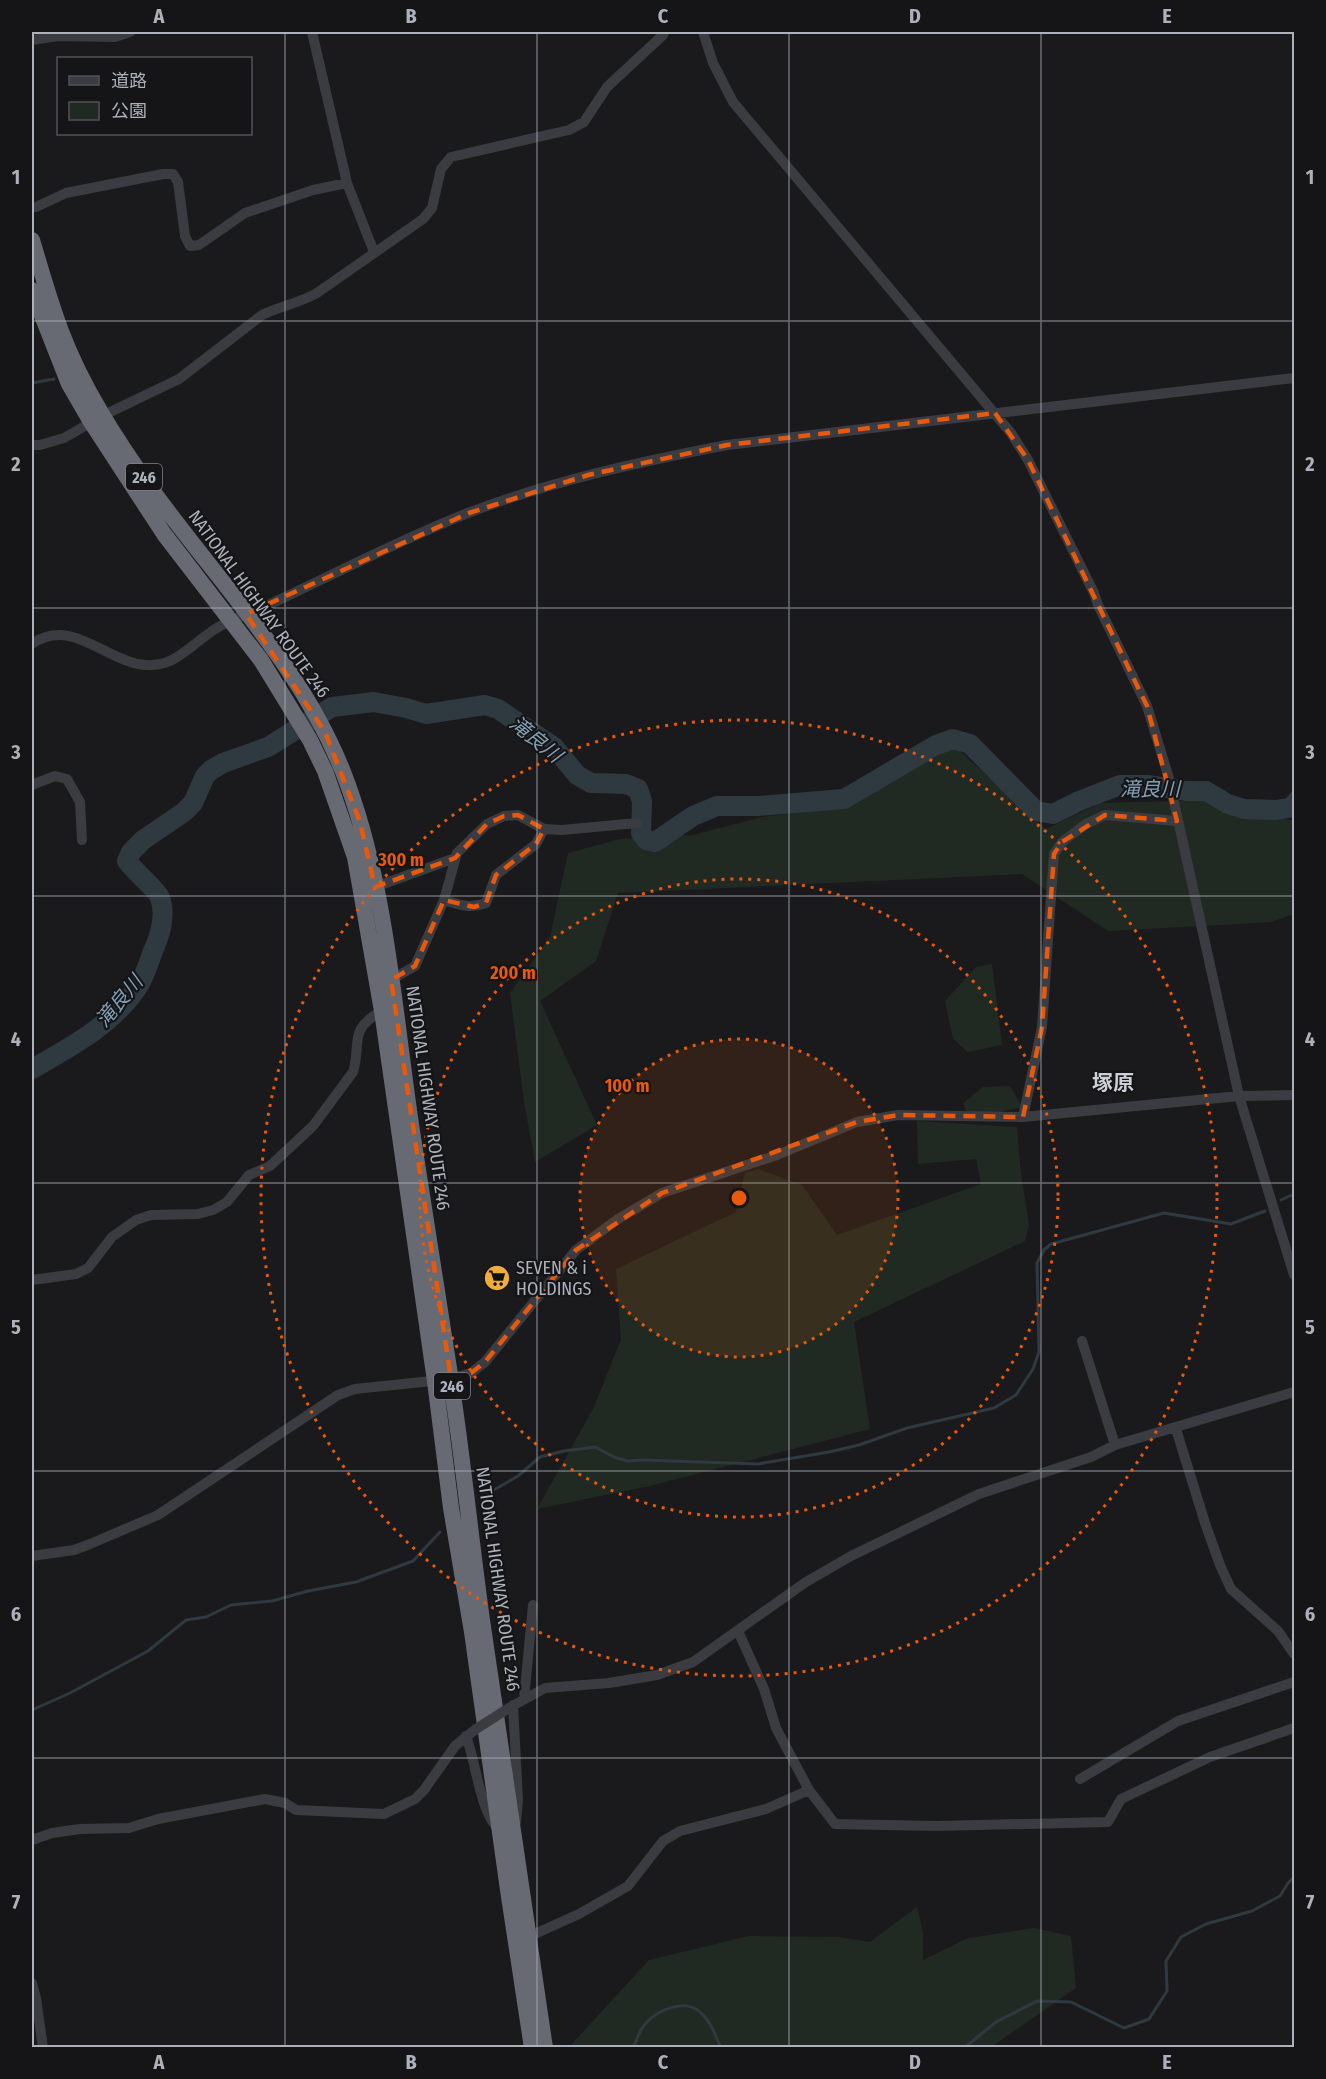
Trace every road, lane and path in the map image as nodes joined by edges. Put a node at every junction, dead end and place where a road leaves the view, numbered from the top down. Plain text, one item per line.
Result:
1 (130, 32) edge
2 (312, 32) edge
3 (664, 32) edge
4 (703, 32) edge
5 (84, 34) edge
6 (32, 40) edge
7 (347, 183) junction
8 (36, 207) dead end
9 (32, 240) edge
10 (374, 252) junction
11 (32, 290) edge
12 (1294, 378) edge
13 (995, 413) junction
14 (98, 419) junction
15 (32, 445) edge
16 (246, 614) junction
17 (230, 621) junction
18 (32, 644) edge
19 (293, 695) junction
20 (32, 786) edge
21 (1177, 821) junction
22 (637, 823) dead end
23 (544, 829) junction
24 (82, 840) dead end
25 (455, 858) junction
26 (375, 887) junction
27 (444, 900) junction
28 (391, 980) junction
29 (382, 1011) junction
30 (1294, 1095) edge
31 (1239, 1096) junction
32 (1023, 1117) junction
33 (1294, 1275) edge
34 (32, 1280) edge
35 (1082, 1341) dead end
36 (443, 1380) junction
37 (1294, 1392) edge
38 (1176, 1429) junction
39 (1114, 1445) junction
40 (32, 1556) edge
41 (532, 1605) dead end
42 (738, 1631) junction
43 (1294, 1654) edge
44 (1294, 1682) edge
45 (524, 1699) junction
46 (511, 1706) junction
47 (1294, 1728) edge
48 (466, 1736) junction
49 (1080, 1779) dead end
50 (809, 1790) junction
51 (508, 1837) junction
52 (32, 1840) edge
53 (528, 1936) junction
54 (32, 1983) edge
55 (43, 2048) edge
56 (532, 2048) edge
57 (545, 2048) edge

1 - 5 street
2 - 7 street
3 - 10 street
4 - 13 street
5 - 6 street
7 - 8 street
7 - 10 street
9 - 14 highway, NATIONAL HIGHWAY ROUTE 246 / 246
10 - 14 street
11 - 14 highway, NATIONAL HIGHWAY ROUTE 246 / 246
12 - 13 street
13 - 16 street
13 - 21 street
14 - 15 street
14 - 16 highway, NATIONAL HIGHWAY ROUTE 246 / 246
14 - 17 highway, NATIONAL HIGHWAY ROUTE 246 / 246
16 - 17 street
16 - 19 highway, NATIONAL HIGHWAY ROUTE 246 / 246
17 - 18 street
17 - 19 highway, NATIONAL HIGHWAY ROUTE 246 / 246
19 - 26 highway, NATIONAL HIGHWAY ROUTE 246 / 246
19 - 29 highway, NATIONAL HIGHWAY ROUTE 246 / 246
20 - 24 street
21 - 31 street
21 - 32 street
22 - 23 street
23 - 25 street
23 - 27 street
25 - 26 street
25 - 27 street
26 - 28 highway, NATIONAL HIGHWAY ROUTE 246 / 246
27 - 28 street
28 - 36 highway, NATIONAL HIGHWAY ROUTE 246 / 246
29 - 34 street
29 - 36 highway, NATIONAL HIGHWAY ROUTE 246 / 246
30 - 31 street
31 - 32 street
31 - 33 street
32 - 36 street
35 - 39 street
36 - 40 street
36 - 51 highway, NATIONAL HIGHWAY ROUTE 246 / 246
37 - 38 street
38 - 39 street
38 - 43 street
39 - 42 street
41 - 45 street
42 - 45 street
42 - 50 street
44 - 49 street
45 - 46 street
46 - 48 street, bridge
46 - 51 street
47 - 50 street
48 - 51 street
48 - 52 street
50 - 53 street
51 - 53 highway, NATIONAL HIGHWAY ROUTE 246 / 246
51 - 56 highway, NATIONAL HIGHWAY ROUTE 246 / 246
53 - 57 highway, NATIONAL HIGHWAY ROUTE 246 / 246
54 - 55 street

